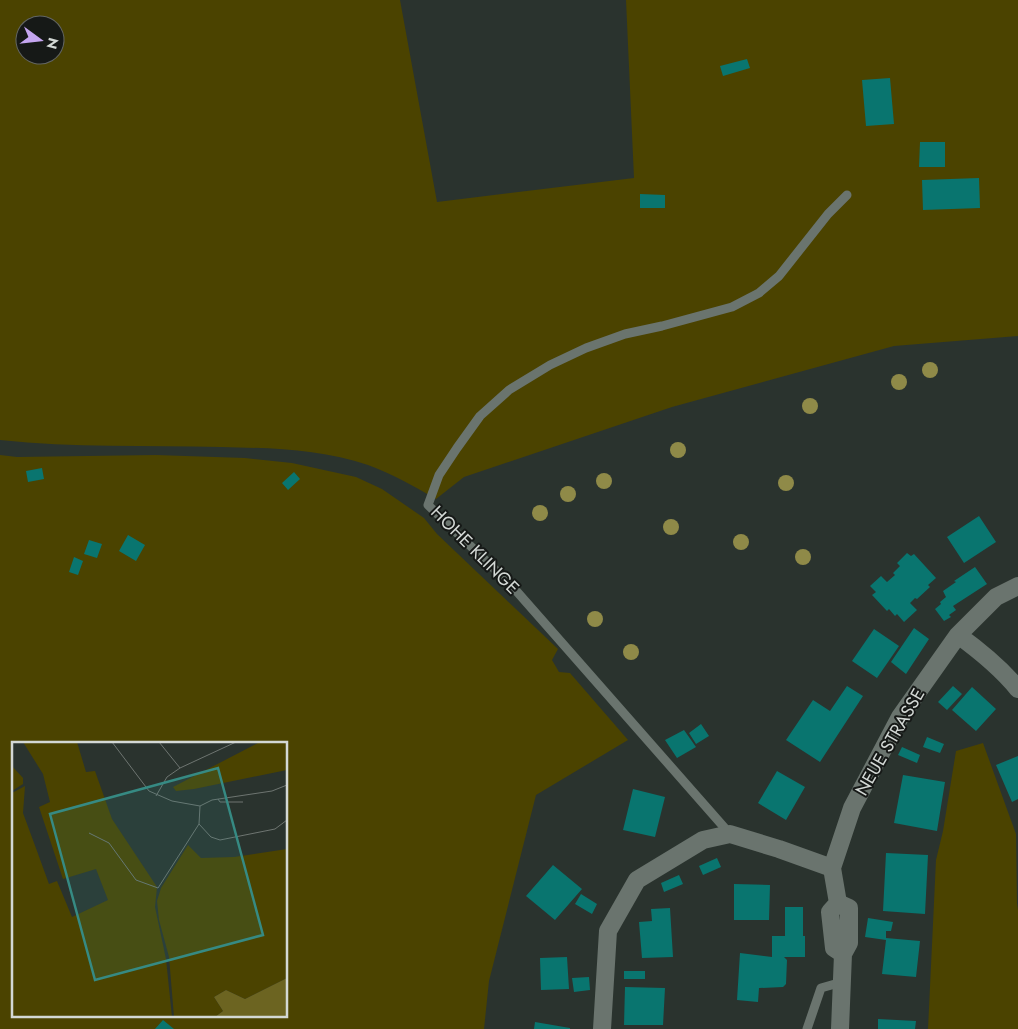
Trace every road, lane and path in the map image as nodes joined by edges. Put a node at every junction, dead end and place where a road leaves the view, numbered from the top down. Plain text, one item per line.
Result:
1 (847, 195) dead end
2 (1018, 586) edge
3 (958, 635) junction
4 (1018, 689) edge
5 (730, 834) junction
6 (832, 868) junction
7 (842, 982) junction
8 (602, 1029) edge
9 (807, 1029) edge
10 (840, 1029) edge

1 - 5 lane, HOHE KLINGE
2 - 3 street, NEUE STRASSE
3 - 4 street
3 - 6 street, NEUE STRASSE
5 - 6 street
5 - 8 street
6 - 7 street, NEUE STRASSE
7 - 9 lane
7 - 10 street, NEUE STRASSE

